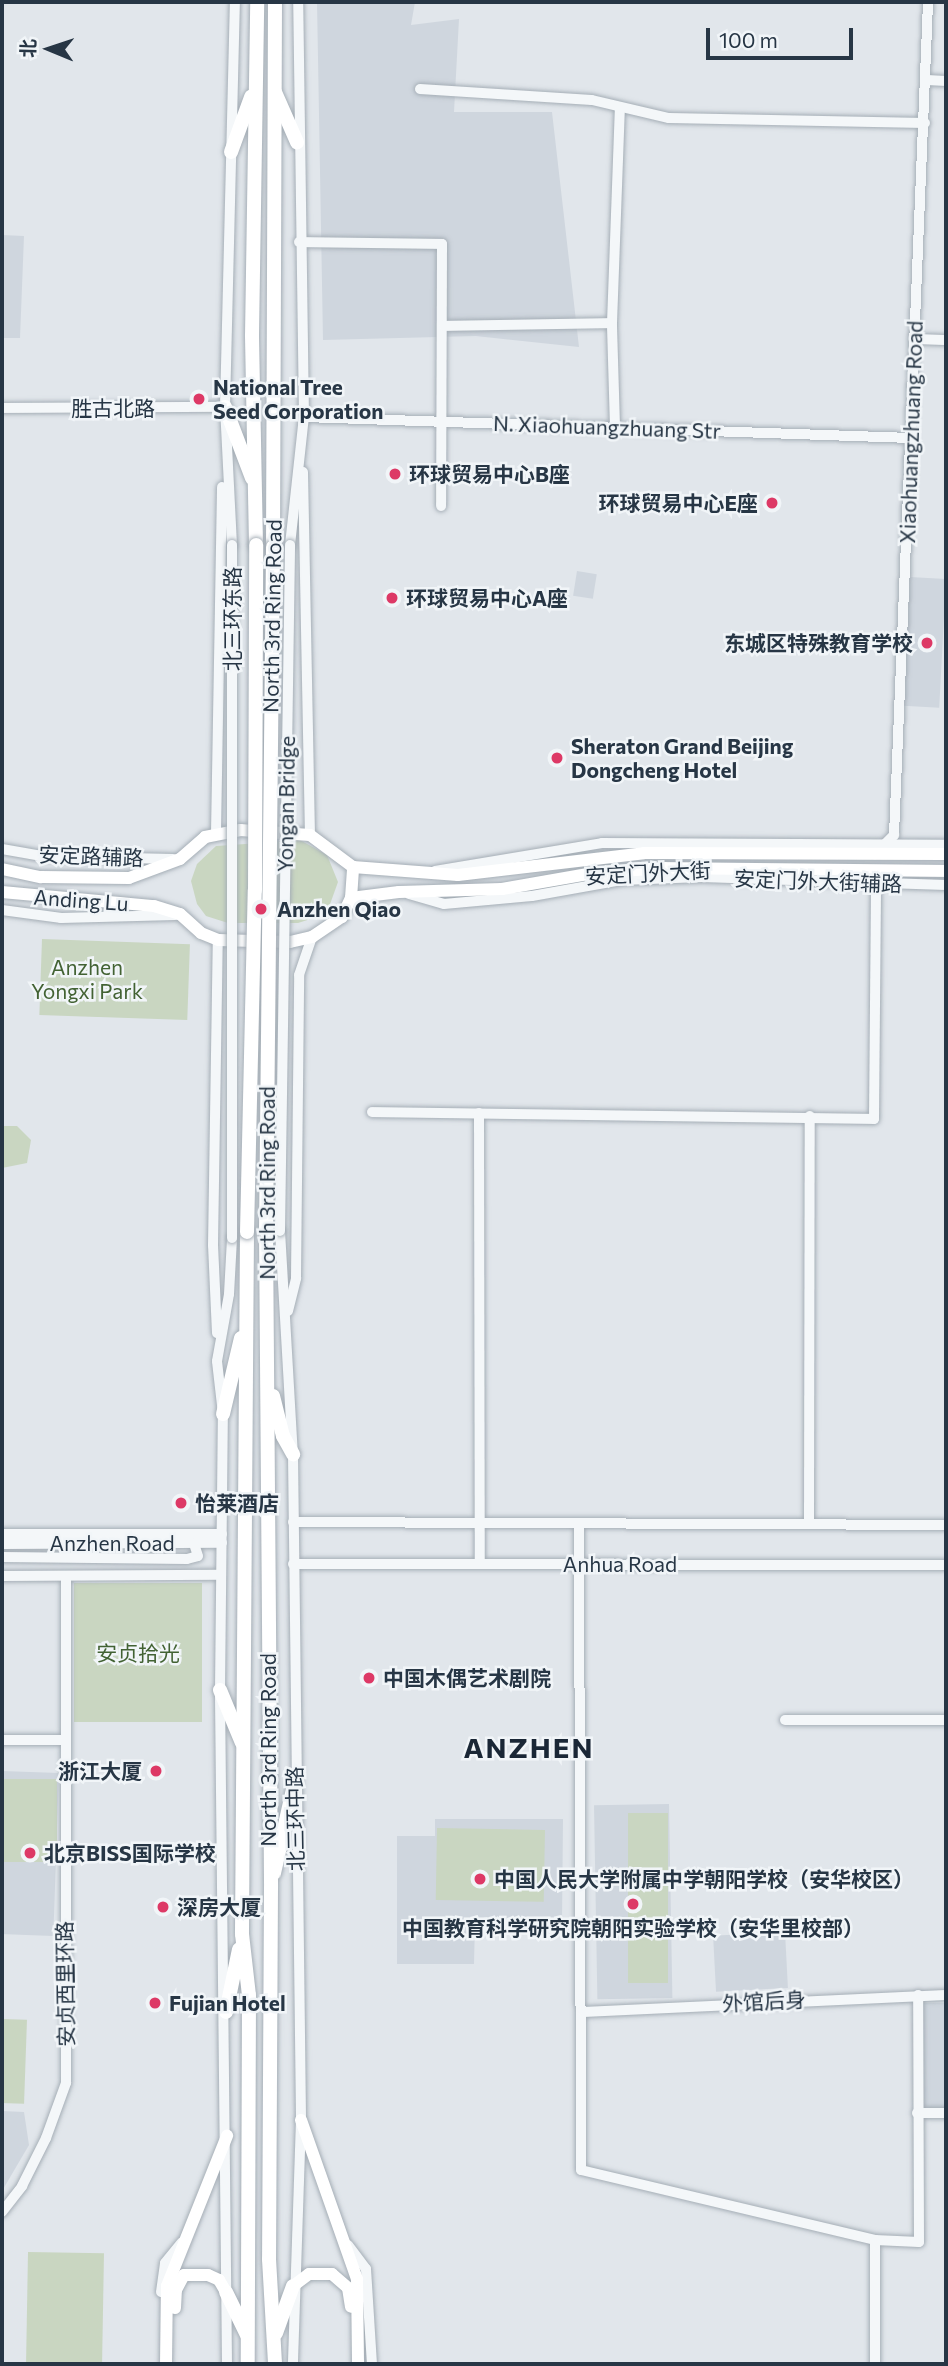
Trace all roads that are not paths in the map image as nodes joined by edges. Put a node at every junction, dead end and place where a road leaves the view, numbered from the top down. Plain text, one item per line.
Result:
1 (235, 2) edge
2 (278, 2) edge
3 (298, 2) edge
4 (928, 2) edge
5 (255, 5) edge
6 (927, 80) junction
7 (946, 81) edge
8 (255, 86) junction
9 (273, 87) junction
10 (420, 89) dead end
11 (620, 109) junction
12 (925, 122) junction
13 (297, 142) junction
14 (231, 152) junction
15 (299, 242) junction
16 (612, 323) junction
17 (444, 326) junction
18 (914, 339) junction
19 (946, 340) edge
20 (225, 407) junction
21 (2, 408) edge
22 (304, 417) junction
23 (442, 421) junction
24 (615, 427) junction
25 (303, 436) junction
26 (911, 438) junction
27 (225, 456) junction
28 (256, 488) junction
29 (441, 506) dead end
30 (216, 832) junction
31 (310, 835) junction
32 (885, 845) junction
33 (946, 845) edge
34 (2, 849) edge
35 (875, 854) junction
36 (946, 854) edge
37 (180, 859) junction
38 (353, 867) junction
39 (2, 869) edge
40 (876, 870) junction
41 (946, 871) edge
42 (423, 873) junction
43 (876, 884) junction
44 (946, 885) edge
45 (2, 892) edge
46 (399, 892) junction
47 (351, 898) junction
48 (2, 910) edge
49 (180, 914) junction
50 (312, 937) junction
51 (218, 940) junction
52 (372, 1112) dead end
53 (479, 1113) junction
54 (810, 1116) junction
55 (273, 1231) junction
56 (239, 1235) junction
57 (285, 1322) junction
58 (245, 1331) junction
59 (217, 1361) junction
60 (267, 1373) junction
61 (223, 1414) junction
62 (293, 1454) junction
63 (293, 1522) junction
64 (480, 1523) junction
65 (579, 1523) junction
66 (809, 1524) junction
67 (946, 1525) edge
68 (2, 1534) edge
69 (222, 1539) junction
70 (2, 1544) edge
71 (194, 1544) junction
72 (2, 1557) edge
73 (175, 1559) junction
74 (293, 1564) junction
75 (480, 1564) junction
76 (579, 1564) junction
77 (946, 1565) edge
78 (222, 1575) junction
79 (2, 1576) edge
80 (65, 1576) junction
81 (143, 1576) junction
82 (220, 1690) junction
83 (785, 1720) dead end
84 (946, 1720) edge
85 (2, 1740) edge
86 (65, 1740) junction
87 (245, 1749) junction
88 (294, 1785) junction
89 (271, 1888) junction
90 (242, 1934) junction
91 (918, 1995) junction
92 (946, 1995) edge
93 (583, 2011) junction
94 (226, 2012) junction
95 (917, 2113) junction
96 (946, 2113) edge
97 (301, 2120) junction
98 (227, 2136) junction
99 (2, 2212) edge
100 (341, 2236) junction
101 (875, 2240) junction
102 (293, 2286) junction
103 (226, 2292) junction
104 (248, 2337) junction
105 (274, 2337) junction
106 (164, 2364) edge
107 (173, 2364) edge
108 (227, 2364) edge
109 (248, 2364) edge
110 (275, 2364) edge
111 (293, 2364) edge
112 (352, 2364) edge
113 (358, 2364) edge
114 (372, 2364) edge
115 (875, 2364) edge

1 - 14 street, 北三环东路
2 - 9 highway, North 3rd Ring Road
3 - 13 street
4 - 6 street, Xiaohuangzhuang Road
5 - 8 highway, North 3rd Ring Road
6 - 7 street
6 - 12 street, Xiaohuangzhuang Road
8 - 14 highway
8 - 28 highway, North 3rd Ring Road
9 - 13 highway
9 - 55 highway, North 3rd Ring Road, bridge
10 - 11 street
11 - 12 street
11 - 16 street
12 - 18 street, Xiaohuangzhuang Road
13 - 15 street
14 - 20 street, 北三环东路
15 - 17 street
15 - 22 street
16 - 17 street
16 - 24 street
17 - 23 street
18 - 19 street
18 - 26 street, Xiaohuangzhuang Road
20 - 21 street, 胜古北路
20 - 27 street, 北三环东路
20 - 28 highway
22 - 23 street, N. Xiaohuangzhuang Str
22 - 25 street
23 - 24 street, N. Xiaohuangzhuang Str
23 - 29 street
24 - 26 street, N. Xiaohuangzhuang Str
25 - 31 street
25 - 55 street, Yongan Bridge, bridge
26 - 32 street, Xiaohuangzhuang Road
27 - 30 street
27 - 56 street, 北三环东路, bridge
28 - 56 highway, North 3rd Ring Road, bridge
30 - 31 main road
30 - 37 main road
31 - 38 main road
32 - 33 street, 安定门外大街辅路
32 - 35 street
32 - 42 street, 安定门外大街辅路
34 - 37 street, 安定路辅路
35 - 36 main road
35 - 42 main road
37 - 39 main road
38 - 42 main road
38 - 47 main road
40 - 41 main road, 安定门外大街
40 - 43 street
40 - 46 main road, 安定门外大街
43 - 44 street, 安定门外大街辅路
43 - 46 street, 安定门外大街辅路
43 - 54 street
45 - 49 main road, Anding Lu
46 - 47 main road, 安定门外大街
47 - 50 main road
48 - 49 street
49 - 51 main road
50 - 51 main road
50 - 57 street
51 - 59 street
52 - 53 street
53 - 54 street
53 - 64 street
54 - 66 street
55 - 57 street, 北三环中路
55 - 60 highway, North 3rd Ring Road
56 - 58 highway, North 3rd Ring Road
56 - 59 street
57 - 62 street, 北三环中路
58 - 61 highway
58 - 87 highway, North 3rd Ring Road
59 - 61 street
60 - 62 highway
60 - 89 highway, North 3rd Ring Road
61 - 69 street
62 - 63 street, 北三环中路
63 - 64 street, Anhua Road
63 - 74 street, 北三环中路
64 - 65 street, Anhua Road
64 - 75 street
65 - 66 street, Anhua Road
65 - 76 street
66 - 67 street, Anhua Road
68 - 69 street, Anzhen Road
69 - 71 street, Anzhen Road
69 - 78 street
70 - 71 street, Anzhen Road
71 - 73 street, Anzhen Road
72 - 73 street, Anzhen Road
73 - 81 street
74 - 75 street, Anhua Road
74 - 88 street, 北三环中路
75 - 76 street, Anhua Road
76 - 77 street, Anhua Road
76 - 93 street
78 - 81 street, Anzhen Road
78 - 82 street
79 - 80 street, Anzhen Road
80 - 81 street, Anzhen Road
80 - 86 street, 安贞西里环路
82 - 87 highway
82 - 94 street
83 - 84 street
85 - 86 street
86 - 99 street, 安贞西里环路
87 - 90 highway, North 3rd Ring Road
88 - 89 highway
88 - 97 street, 北三环中路
89 - 105 highway, North 3rd Ring Road
90 - 94 highway
90 - 104 highway, North 3rd Ring Road
91 - 92 street, 外馆后身
91 - 93 street, 外馆后身
91 - 95 street
93 - 101 street
94 - 98 street
95 - 96 street
95 - 101 street
97 - 100 main road
97 - 102 street, 北三环中路
98 - 103 street
98 - 106 main road
100 - 113 main road
100 - 114 street
101 - 115 street
102 - 105 highway
102 - 111 street, 北三环中路
102 - 112 main road
103 - 104 highway
103 - 107 main road
103 - 108 street
104 - 109 highway, North 3rd Ring Road
105 - 110 highway, North 3rd Ring Road

